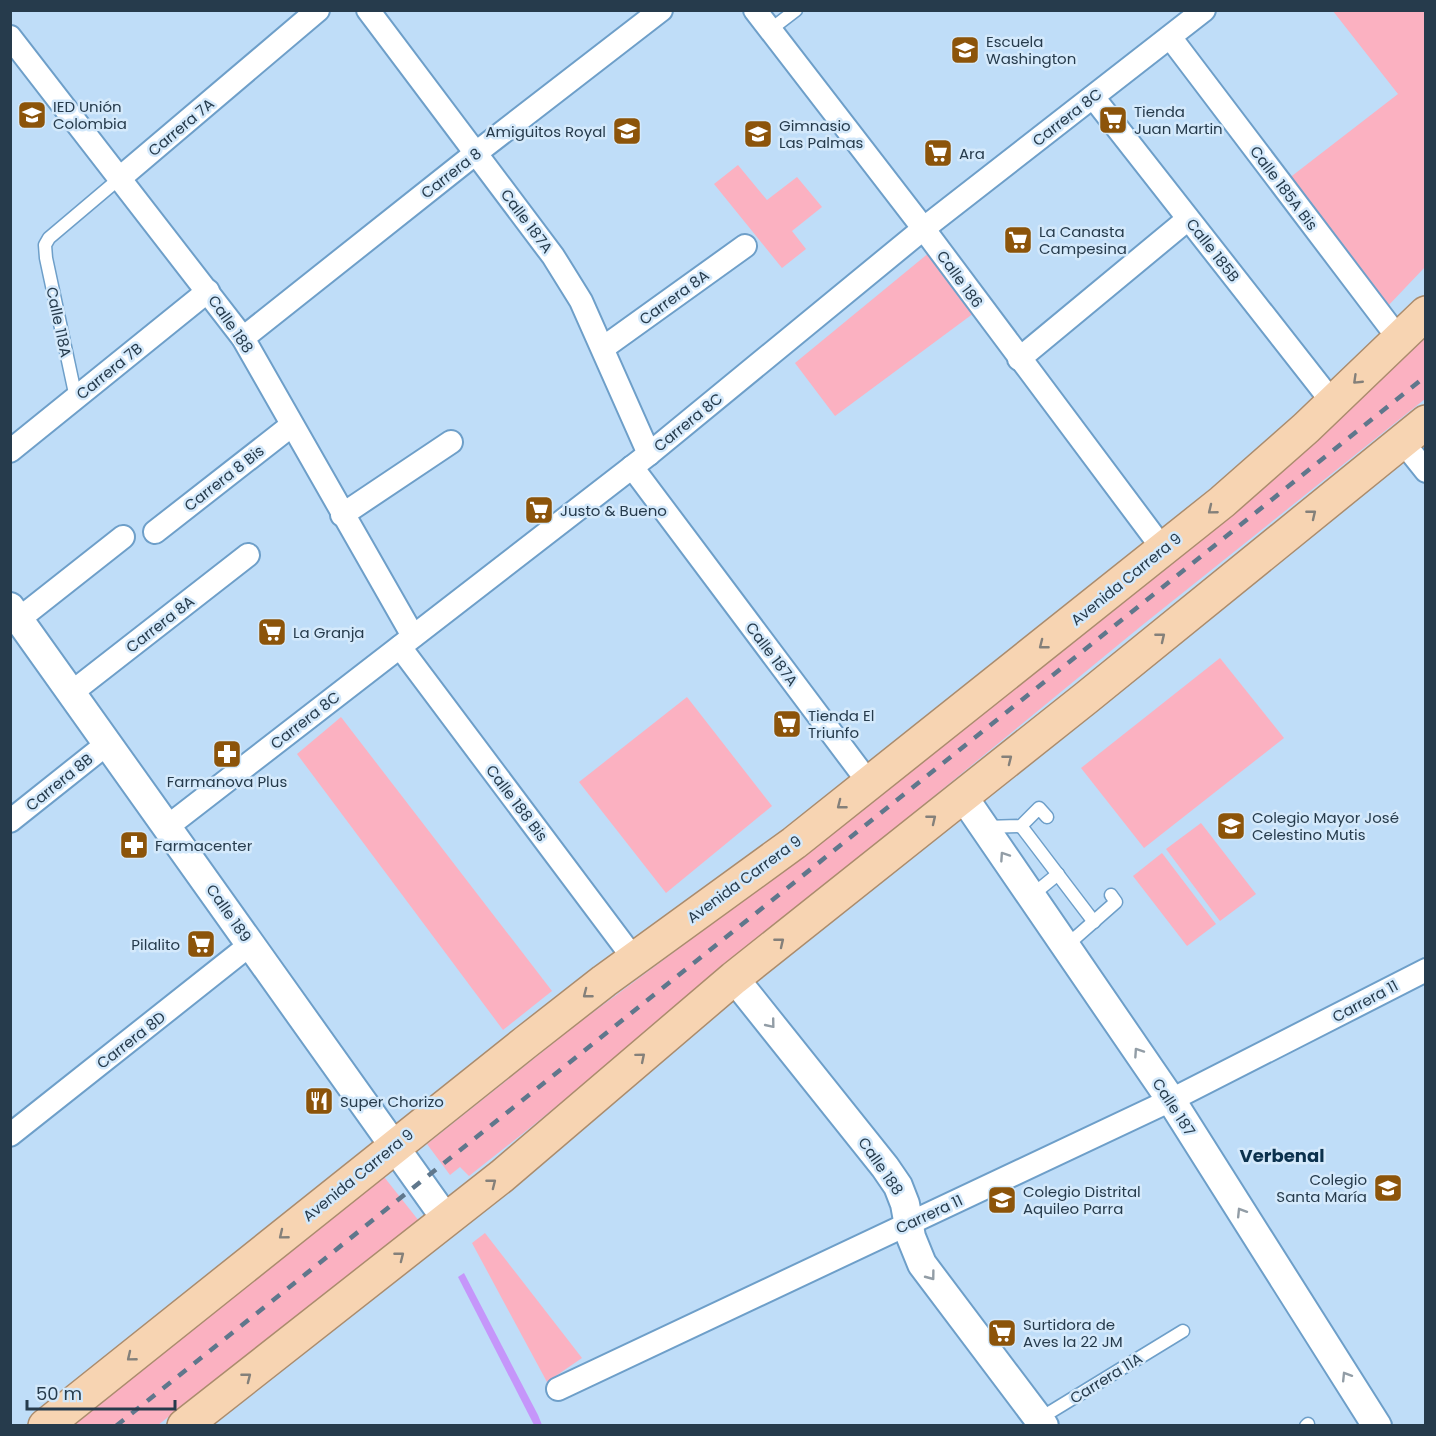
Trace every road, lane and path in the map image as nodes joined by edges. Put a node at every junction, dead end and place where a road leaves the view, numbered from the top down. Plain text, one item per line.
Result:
1 (318, 10) edge
2 (368, 10) edge
3 (661, 10) edge
4 (755, 10) edge
5 (796, 10) edge
6 (1204, 10) edge
7 (770, 30) junction
8 (10, 37) edge
9 (1170, 37) junction
10 (1093, 97) junction
11 (476, 153) junction
12 (120, 178) junction
13 (1188, 219) junction
14 (923, 229) junction
15 (45, 245) joint
16 (745, 246) dead end
17 (208, 291) junction
18 (1425, 312) edge
19 (243, 338) junction
20 (1399, 339) junction
21 (603, 348) junction
22 (1019, 359) junction
23 (76, 398) junction
24 (1333, 403) junction
25 (292, 425) junction
26 (1413, 431) edge
27 (451, 442) dead end
28 (10, 451) edge
29 (640, 461) junction
30 (1425, 471) edge
31 (342, 515) junction
32 (155, 532) dead end
33 (123, 537) dead end
34 (1163, 549) junction
35 (248, 555) dead end
36 (15, 613) edge
37 (407, 642) junction
38 (71, 693) junction
39 (108, 743) junction
40 (869, 783) junction
41 (962, 795) junction
42 (1047, 817) dead end
43 (10, 821) edge
44 (1021, 826) junction
45 (167, 827) junction
46 (984, 827) junction
47 (1058, 874) junction
48 (1111, 895) dead end
49 (1031, 896) junction
50 (1094, 921) junction
51 (251, 944) junction
52 (1066, 946) junction
53 (634, 959) junction
54 (1425, 970) edge
55 (734, 978) junction
56 (1171, 1100) junction
57 (10, 1135) edge
58 (394, 1146) junction
59 (446, 1219) junction
60 (909, 1224) junction
61 (1183, 1331) dead end
62 (558, 1389) dead end
63 (1038, 1423) edge
64 (45, 1425) edge
65 (184, 1425) edge
66 (1377, 1425) edge

1 - 12 street, Carrera 7A
2 - 11 street, Calle 187A
3 - 11 street, Carrera 8
4 - 7 street, Calle 186
5 - 7 lane
6 - 9 street, Carrera 8C
7 - 14 street, Calle 186
8 - 12 street, Calle 188
9 - 10 street, Carrera 8C
9 - 20 street, Calle 185A Bis
10 - 13 street, Calle 185B
10 - 14 street, Carrera 8C
11 - 19 street, Carrera 8
11 - 21 street, Calle 187A
12 - 15 lane, Carrera 7A
12 - 17 street, Calle 188
13 - 22 street
13 - 24 street, Calle 185B
14 - 22 street, Calle 186
14 - 29 street, Carrera 8C
15 - 23 lane, Calle 118A
16 - 21 street, Carrera 8A
17 - 19 street, Calle 188
17 - 23 street, Carrera 7B
18 - 20 main road, Avenida Carrera 9
19 - 25 street, Calle 188
20 -> 24 main road, Avenida Carrera 9
21 - 29 street, Calle 187A
22 - 34 street, Calle 186
23 - 28 street, Carrera 7B
24 -> 34 main road, Avenida Carrera 9
25 - 31 street, Calle 188
25 - 32 street, Carrera 8 Bis
26 - 30 street
41 -> 26 main road
27 - 31 street
29 - 37 street, Carrera 8C
29 - 40 street, Calle 187A
31 - 37 street, Calle 188
33 - 36 street
34 -> 40 main road, Avenida Carrera 9
35 - 38 street, Carrera 8A
36 - 38 street, Calle 189
37 - 45 street, Carrera 8C
37 - 53 street, Calle 188 Bis
38 - 39 street, Calle 189
39 - 43 street, Carrera 8B
39 - 45 street, Calle 189
40 -> 53 main road, Avenida Carrera 9
41 - 46 street, Calle 187
55 -> 41 main road
42 - 44 lane
44 - 46 lane
44 - 47 lane
45 - 51 street, Calle 189
49 -> 46 street, Calle 187
47 - 49 lane
47 - 50 lane
48 - 50 lane
49 - 52 street, Calle 187
50 - 52 lane
51 - 57 street, Carrera 8D
51 - 58 street, Calle 189
56 -> 52 street, Calle 187
53 -> 58 main road, Avenida Carrera 9
54 - 56 street, Carrera 11
59 -> 55 main road
55 -> 60 street, Calle 188
56 - 60 street, Carrera 11
66 -> 56 street, Calle 187
58 - 59 street, Calle 189
58 -> 64 main road, Avenida Carrera 9
65 -> 59 main road
60 - 62 street, Carrera 11
60 -> 63 street, Calle 188
61 - 63 lane, Carrera 11A

